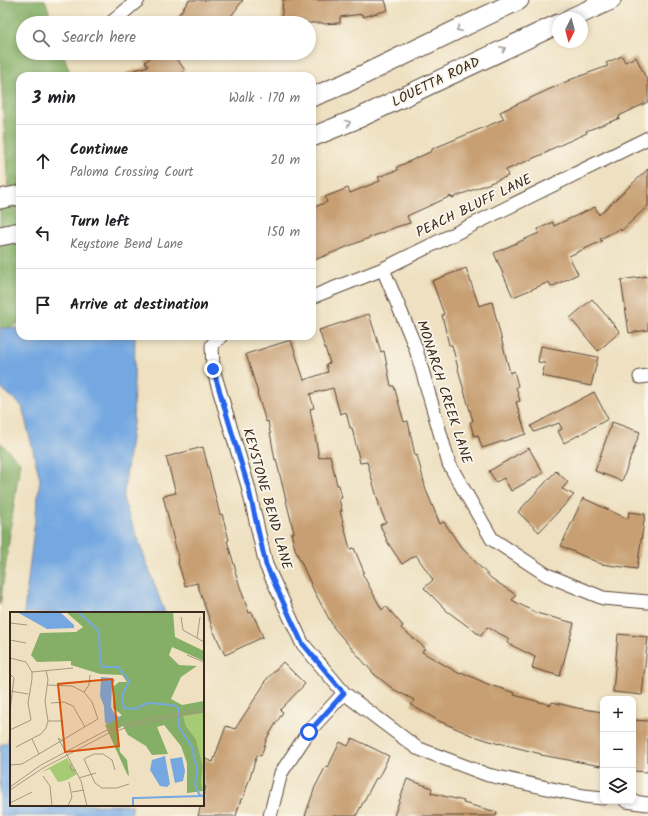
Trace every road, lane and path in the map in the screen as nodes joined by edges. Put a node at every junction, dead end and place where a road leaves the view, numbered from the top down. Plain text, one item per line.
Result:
1 (138, 0) edge
2 (519, 0) edge
3 (611, 0) edge
4 (584, 12) edge
5 (120, 16) edge
6 (552, 27) edge
7 (316, 95) edge
8 (316, 136) edge
9 (648, 138) edge
10 (16, 196) edge
11 (0, 199) edge
12 (16, 233) edge
13 (0, 236) edge
14 (383, 269) junction
15 (316, 294) edge
16 (217, 341) edge
17 (648, 602) edge
18 (344, 693) junction
19 (600, 798) edge
20 (636, 802) edge
21 (648, 804) edge
22 (270, 816) edge

1 - 5 street
2 -> 7 main road
3 - 4 main road
8 -> 6 main road, LOUETTA ROAD
9 - 14 street, PEACH BLUFF LANE
10 - 11 main road
12 - 13 main road
14 - 15 street, PEACH BLUFF LANE
14 - 17 street, MONARCH CREEK LANE
16 - 18 street, KEYSTONE BEND LANE
18 - 19 street, KEYSTONE BEND LANE
18 - 22 street
20 - 21 street

